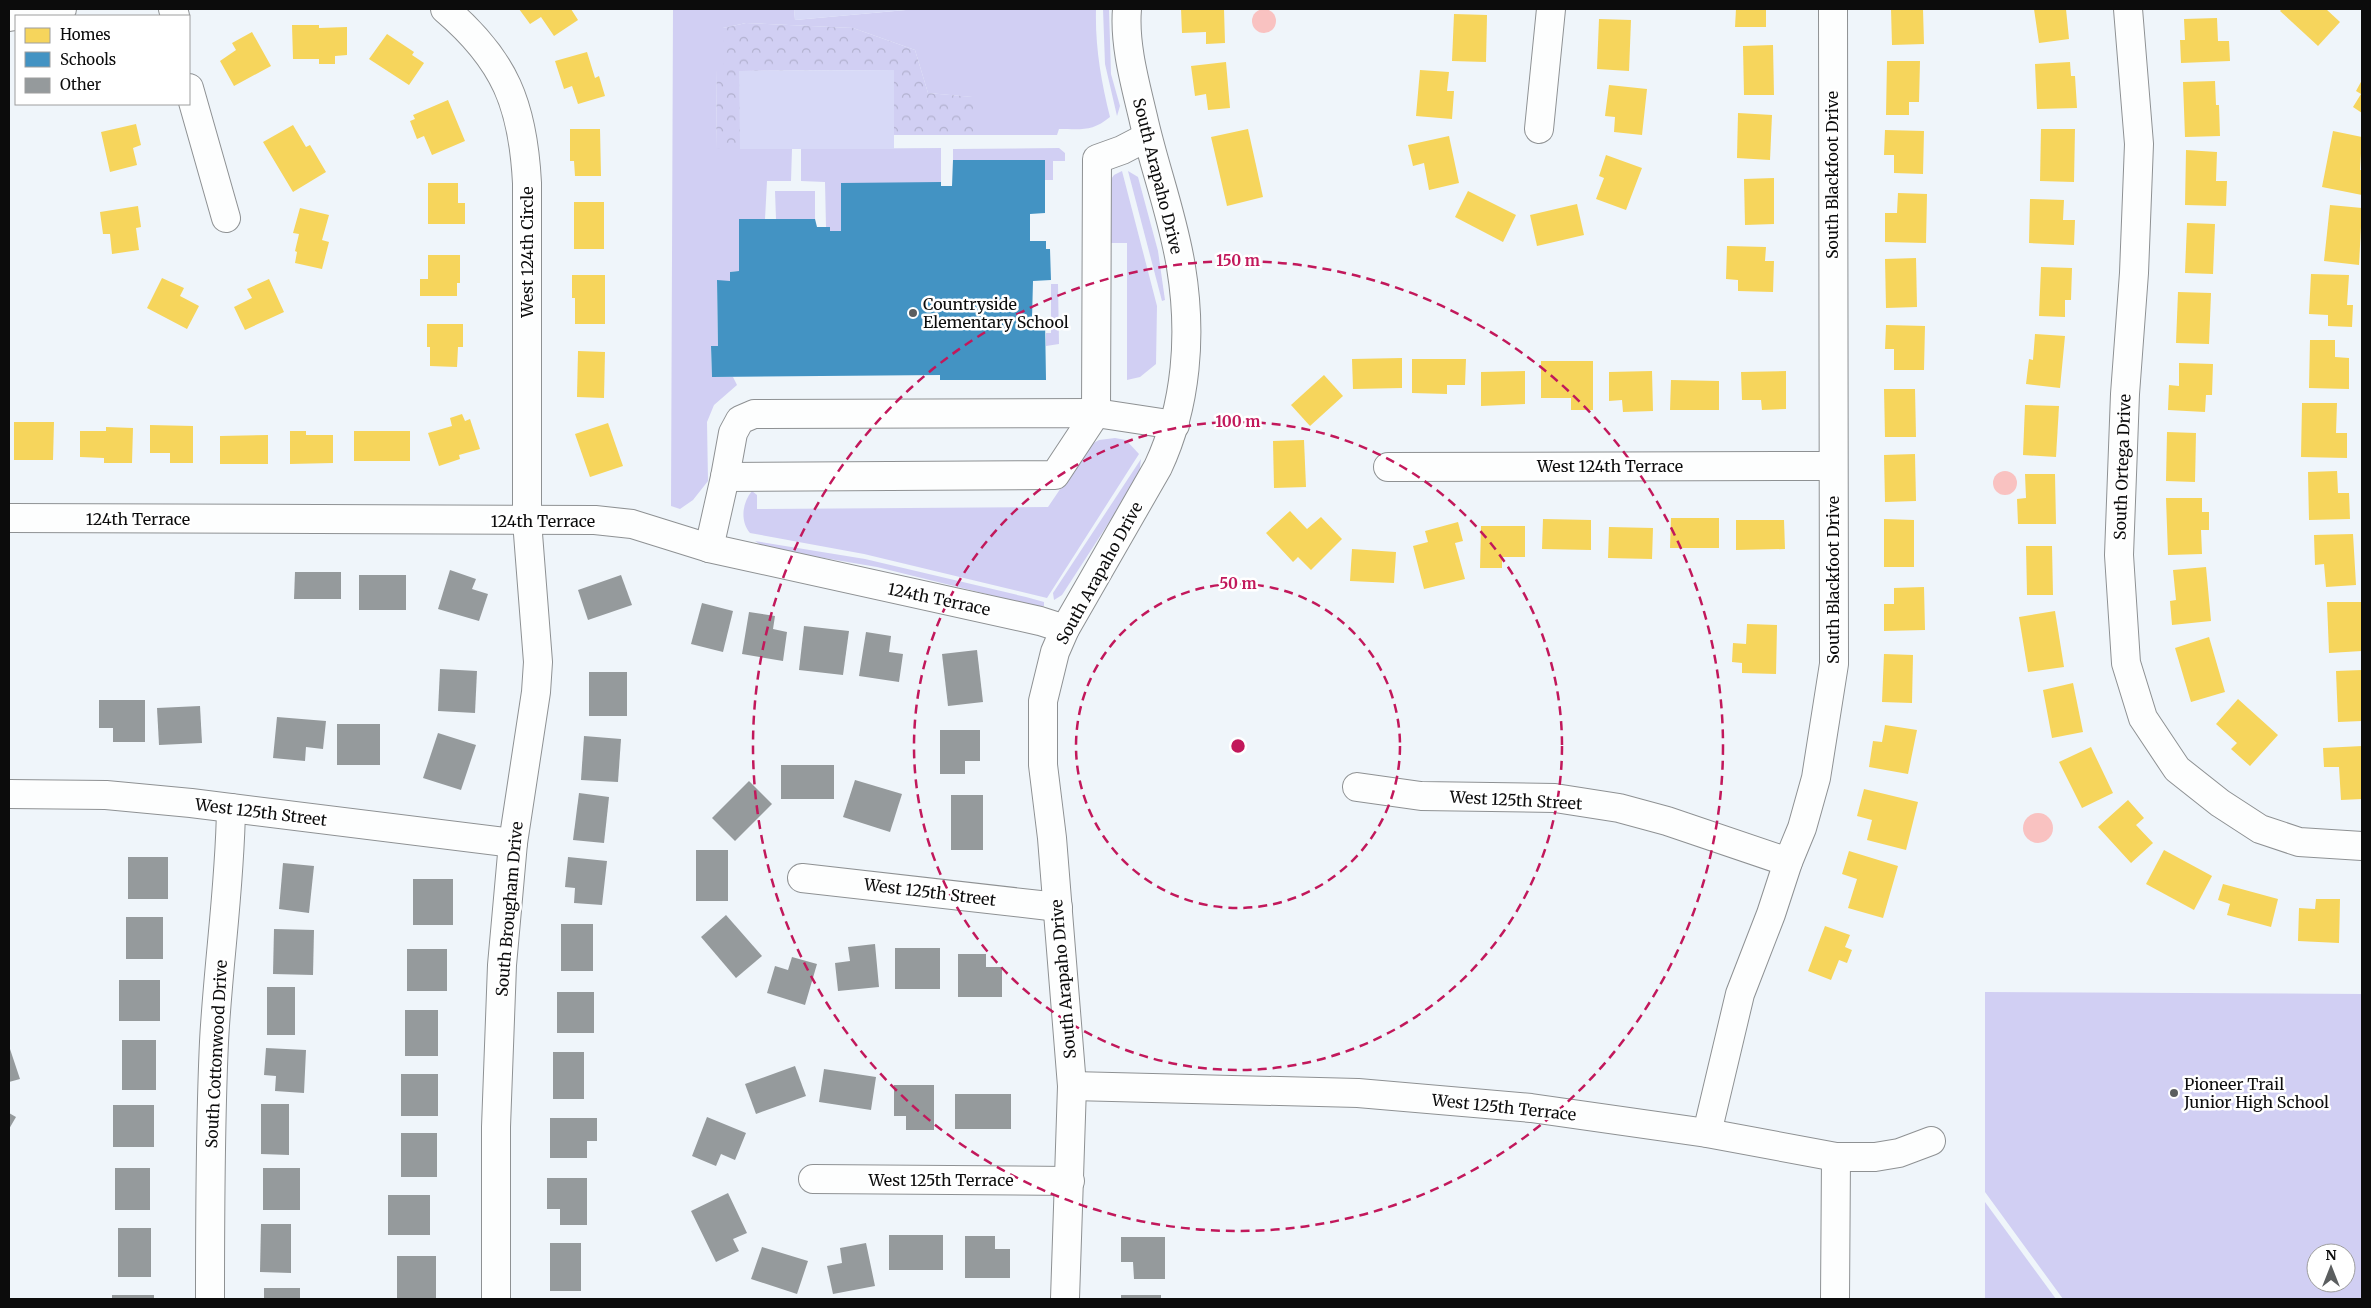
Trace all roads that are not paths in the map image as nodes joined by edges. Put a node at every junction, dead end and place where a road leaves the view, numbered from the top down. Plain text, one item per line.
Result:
1 (62, 9) edge
2 (445, 9) edge
3 (1127, 9) edge
4 (1551, 9) edge
5 (1833, 9) edge
6 (2128, 9) edge
7 (17, 15) edge
8 (190, 92) edge
9 (1539, 128) dead end
10 (1147, 137) junction
11 (226, 218) dead end
12 (1096, 413) junction
13 (1175, 425) junction
14 (1832, 466) junction
15 (1388, 467) dead end
16 (725, 477) junction
17 (9, 518) edge
18 (527, 521) junction
19 (709, 548) junction
20 (1065, 629) junction
21 (1357, 787) dead end
22 (9, 794) edge
23 (231, 808) junction
24 (513, 843) junction
25 (2362, 846) edge
26 (1788, 862) junction
27 (802, 878) dead end
28 (1058, 907) junction
29 (1072, 1086) junction
30 (1707, 1133) junction
31 (1931, 1141) dead end
32 (1836, 1157) junction
33 (813, 1179) dead end
34 (1070, 1181) junction
35 (210, 1299) edge
36 (496, 1299) edge
37 (1065, 1299) edge
38 (1835, 1299) edge

1 - 7 street
2 - 18 street, West 124th Circle
3 - 10 street, South Arapaho Drive
4 - 9 street
5 - 14 street, South Blackfoot Drive
6 - 25 street, South Ortega Drive
8 - 11 street
10 - 12 street
10 - 13 street, South Arapaho Drive
12 - 13 street
12 - 16 street
12 - 16 street
13 - 20 street, South Arapaho Drive
14 - 15 street, West 124th Terrace
14 - 26 street, South Blackfoot Drive
16 - 19 street
17 - 18 street, 124th Terrace
18 - 19 street, 124th Terrace
18 - 24 street, South Brougham Drive
19 - 20 street, 124th Terrace
20 - 28 street, South Arapaho Drive
21 - 26 street, West 125th Street
22 - 23 street, West 125th Street
23 - 24 street, West 125th Street
23 - 35 street, South Cottonwood Drive
24 - 36 street, South Brougham Drive
26 - 30 street, South Blackfoot Drive
27 - 28 street, West 125th Street
28 - 29 street, South Arapaho Drive
29 - 30 street, West 125th Terrace
29 - 34 street, South Arapaho Drive
30 - 32 street, West 125th Terrace
31 - 32 street, West 125th Terrace
32 - 38 street
33 - 34 street, West 125th Terrace
34 - 37 street, South Arapaho Drive

